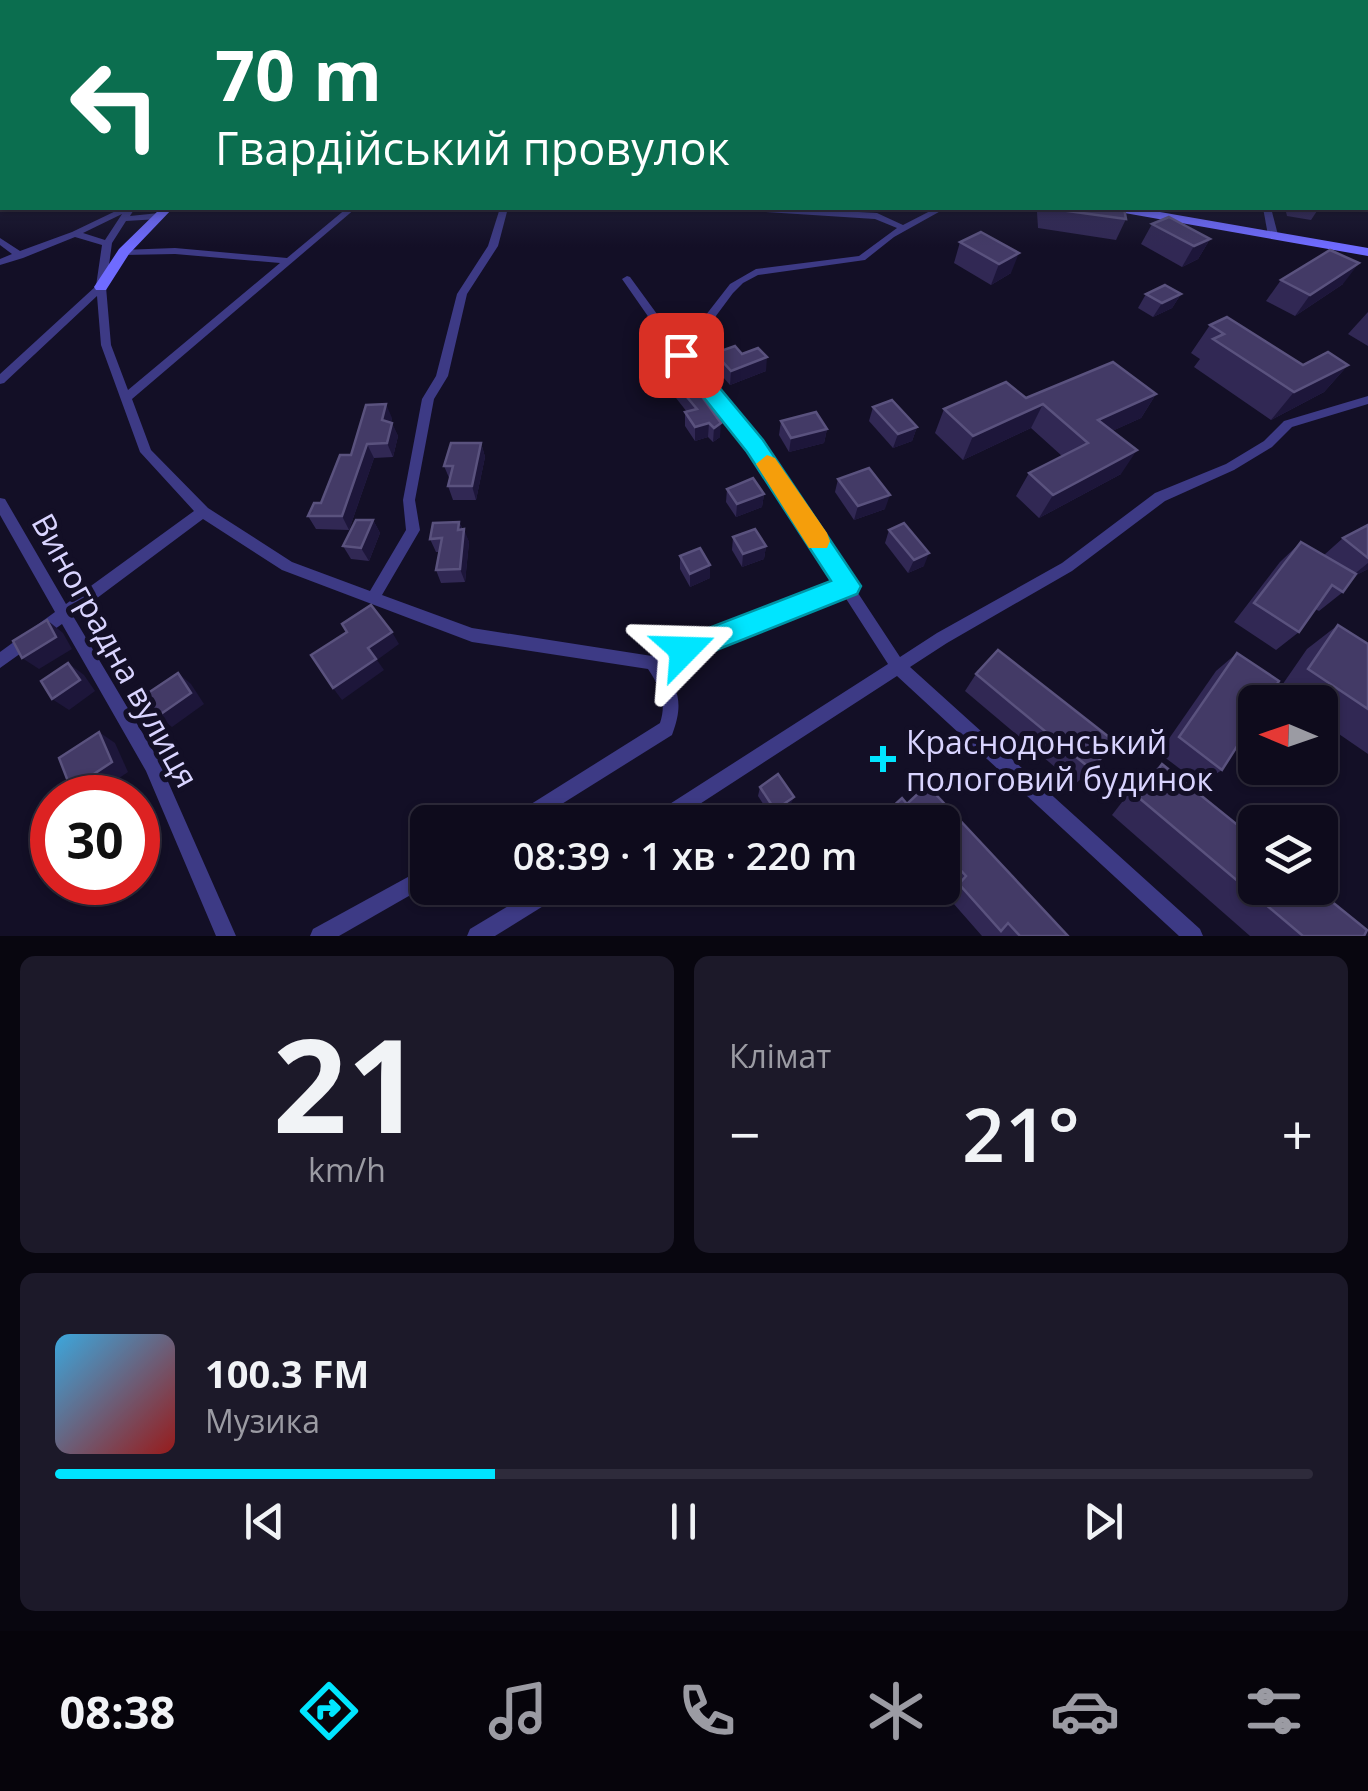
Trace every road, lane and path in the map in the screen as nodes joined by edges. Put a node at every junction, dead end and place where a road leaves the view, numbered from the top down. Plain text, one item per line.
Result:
1 (126, 210) edge
2 (129, 210) edge
3 (350, 210) edge
4 (503, 210) edge
5 (782, 210) edge
6 (938, 210) edge
7 (1130, 210) edge
8 (1267, 210) edge
9 (163, 212) edge
10 (123, 219) junction
11 (904, 228) junction
12 (75, 234) junction
13 (1274, 236) junction
14 (0, 241) edge
15 (107, 243) junction
16 (124, 252) junction
17 (1368, 252) edge
18 (20, 256) junction
19 (288, 261) junction
20 (0, 262) edge
21 (627, 279) dead end
22 (101, 287) junction
23 (681, 355) junction
24 (0, 380) edge
25 (126, 398) junction
26 (1368, 400) edge
27 (0, 504) edge
28 (204, 512) junction
29 (848, 586) junction
30 (373, 598) junction
31 (63, 617) junction
32 (0, 662) edge
33 (652, 663) junction
34 (898, 667) junction
35 (545, 805) edge
36 (684, 805) edge
37 (410, 885) edge
38 (527, 905) edge
39 (226, 936) edge
40 (320, 936) edge
41 (478, 936) edge
42 (1193, 936) edge

1 - 12 street
2 - 10 street
3 - 19 street
4 - 30 street
5 - 11 street
6 - 11 street
7 - 13 street
8 - 13 street
9 - 10 street
9 - 16 street
10 - 15 street
11 - 23 street
12 - 15 street
12 - 18 street
13 - 17 street
14 - 18 street
15 - 22 street
16 - 19 street
16 - 22 street
18 - 20 street
19 - 25 street
21 - 23 street
22 - 24 street
22 - 25 street
23 - 29 street
25 - 28 street
26 - 34 street
27 - 31 street, Виноградна вулиця
28 - 30 street
28 - 31 street
29 - 33 street
29 - 34 street
30 - 33 street
31 - 32 street
31 - 39 street, Виноградна вулиця
33 - 35 street
34 - 36 street
34 - 42 street
37 - 40 street
38 - 41 street

